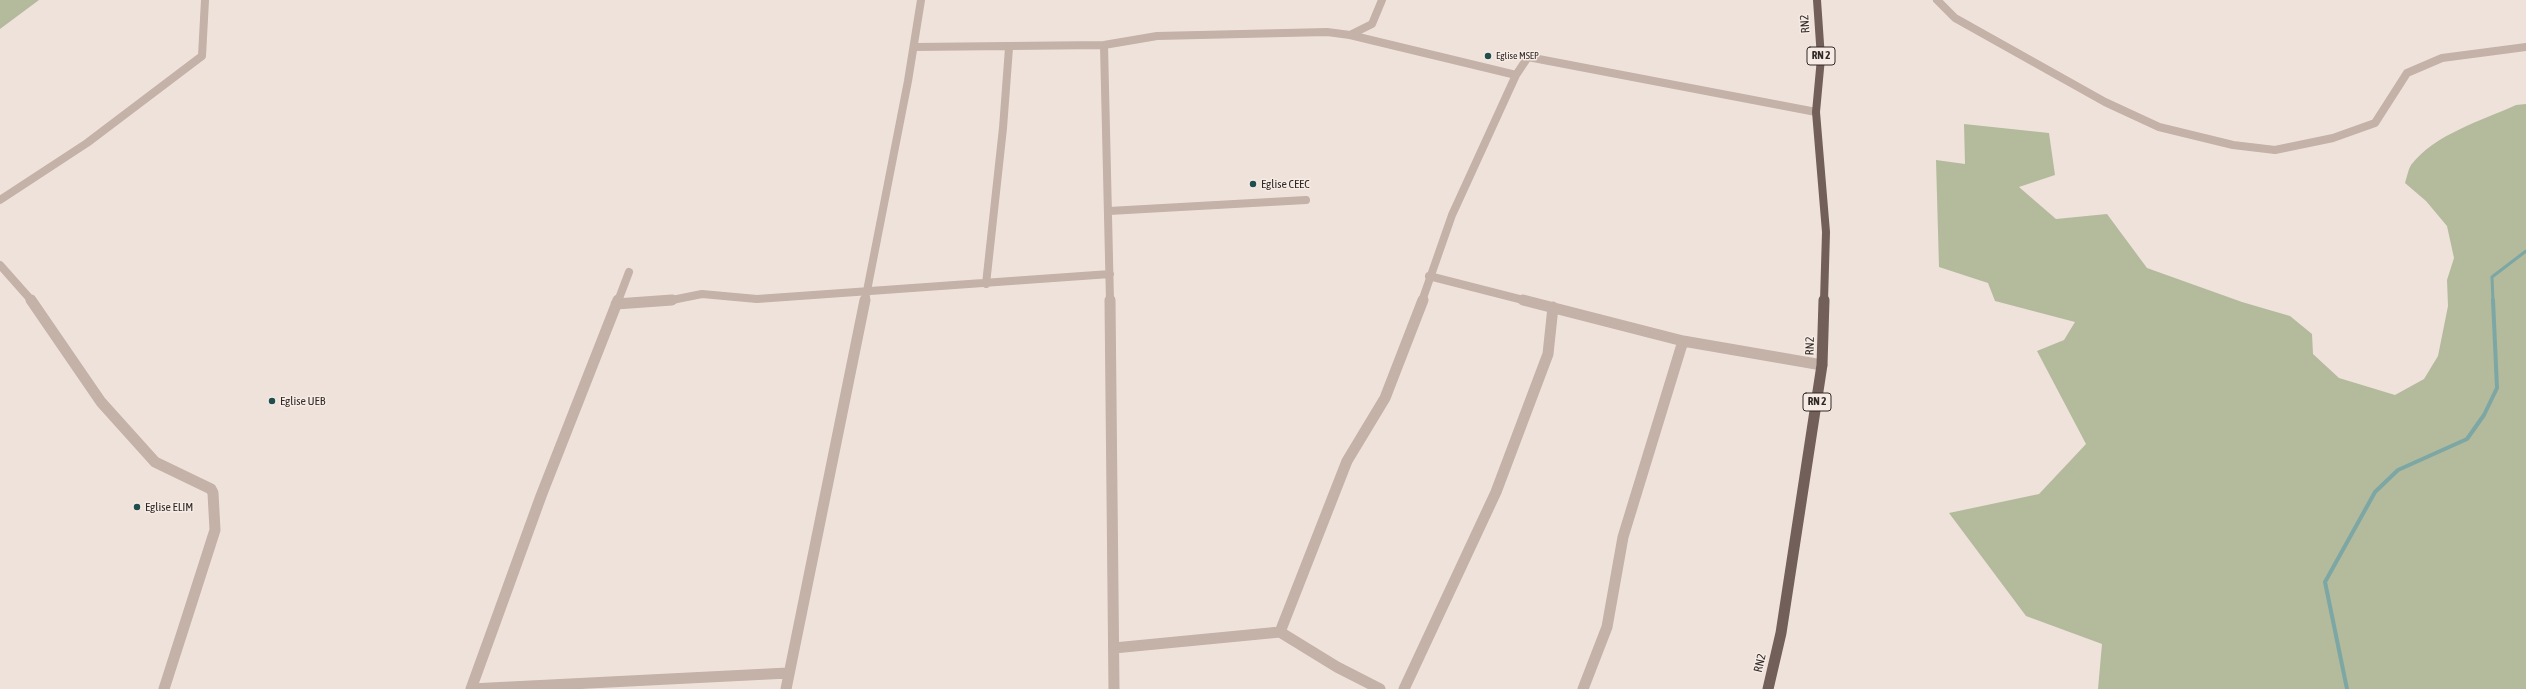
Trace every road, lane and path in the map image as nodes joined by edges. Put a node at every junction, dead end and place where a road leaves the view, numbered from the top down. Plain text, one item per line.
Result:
1 (205, 0) edge
2 (921, 0) edge
3 (1382, 0) edge
4 (1817, 0) edge
5 (1937, 0) edge
6 (1350, 35) junction
7 (1104, 45) junction
8 (914, 47) junction
9 (2526, 47) edge
10 (1009, 48) junction
11 (1516, 75) junction
12 (1816, 112) junction
13 (0, 200) edge
14 (1306, 200) dead end
15 (1109, 211) junction
16 (0, 265) edge
17 (629, 272) dead end
18 (1110, 274) junction
19 (1429, 276) junction
20 (986, 284) junction
21 (867, 291) junction
22 (616, 304) junction
23 (1553, 307) junction
24 (1683, 341) junction
25 (1822, 365) junction
26 (1280, 632) junction
27 (1114, 648) junction
28 (788, 673) junction
29 (628, 686) edge
30 (164, 689) edge
31 (471, 689) edge
32 (786, 689) edge
33 (1114, 689) edge
34 (1380, 689) edge
35 (1404, 689) edge
36 (1583, 689) edge
37 (1768, 689) edge

1 - 13 street
2 - 8 street
3 - 6 street
4 - 12 main road, RN2 / RN 2
5 - 9 street
6 - 7 street
6 - 11 street
7 - 10 street
7 - 15 street
8 - 10 street
8 - 21 street
10 - 20 street
11 - 12 street
11 - 19 street
12 - 25 main road, RN2 / RN 2
14 - 15 street
15 - 18 street
16 - 30 street
17 - 22 street
18 - 20 street
18 - 27 street
19 - 23 street
19 - 26 street
20 - 21 street
21 - 22 street
21 - 28 street
22 - 31 street
23 - 24 street
23 - 35 street
24 - 25 street
24 - 36 street
25 - 37 main road, RN2 / RN 2
26 - 27 street
26 - 34 street
27 - 33 street
28 - 29 street
28 - 32 street
29 - 31 street

